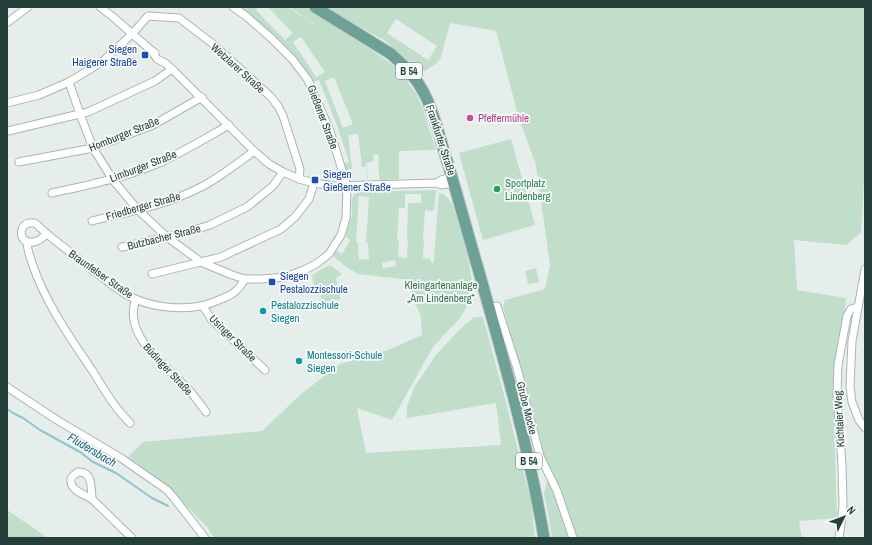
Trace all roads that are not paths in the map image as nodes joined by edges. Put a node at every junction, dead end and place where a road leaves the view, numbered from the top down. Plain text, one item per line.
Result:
1 (28, 7) edge
2 (100, 7) edge
3 (233, 7) edge
4 (315, 7) edge
5 (8, 22) dead end
6 (132, 34) junction
7 (172, 68) junction
8 (69, 82) junction
9 (202, 97) junction
10 (7, 103) edge
11 (80, 114) junction
12 (229, 125) junction
13 (8, 131) dead end
14 (93, 148) junction
15 (254, 150) junction
16 (19, 162) dead end
17 (283, 172) junction
18 (299, 179) junction
19 (113, 180) junction
20 (453, 180) junction
21 (314, 183) junction
22 (348, 186) junction
23 (52, 193) dead end
24 (138, 210) junction
25 (92, 221) dead end
26 (47, 234) junction
27 (167, 237) junction
28 (27, 242) junction
29 (122, 247) dead end
30 (201, 262) junction
31 (865, 269) edge
32 (152, 274) dead end
33 (244, 278) junction
34 (136, 299) junction
35 (203, 306) junction
36 (858, 306) junction
37 (489, 308) junction
38 (265, 370) dead end
39 (7, 387) edge
40 (206, 412) dead end
41 (130, 423) dead end
42 (865, 428) edge
43 (92, 499) dead end
44 (201, 536) edge
45 (132, 538) edge
46 (544, 538) edge
47 (573, 538) edge
48 (839, 538) edge

1 - 5 street
2 - 6 street
3 - 22 street, Gießener Straße
4 - 20 main road, Frankfurter Straße / B 54
6 - 7 street
6 - 8 street
6 - 18 street, Wetzlarer Straße
7 - 9 street
7 - 11 street
8 - 10 street
8 - 11 street
9 - 12 street
9 - 14 street, Homburger Straße
11 - 13 street
11 - 14 street
12 - 15 street
12 - 19 street, Limburger Straße
14 - 16 street, Homburger Straße
14 - 19 street
15 - 17 street
15 - 24 street, Friedberger Straße
17 - 18 street
17 - 27 street, Butzbacher Straße
18 - 21 street
19 - 23 street, Limburger Straße
19 - 24 street
20 - 22 street
20 - 37 main road, Frankfurter Straße / B 54
21 - 22 street
21 - 30 street
22 - 33 street
24 - 25 street, Friedberger Straße
24 - 27 street
26 - 28 street
26 - 28 street, Braunfelser Straße
26 - 34 street, Braunfelser Straße
27 - 29 street, Butzbacher Straße
27 - 30 street
28 - 41 street, Braunfelser Straße
30 - 32 street
30 - 33 street
31 - 36 street, Kichtaler Weg
33 - 35 street, Braunfelser Straße
34 - 35 street, Braunfelser Straße
34 - 40 street, Büdinger Straße
35 - 38 street, Usinger Straße
36 - 42 street, Kichtaler Weg
36 - 48 street, Kichtaler Weg
37 - 46 main road, Frankfurter Straße / B 54
37 - 47 street, Grube Mocke
39 - 44 street
43 - 45 street

